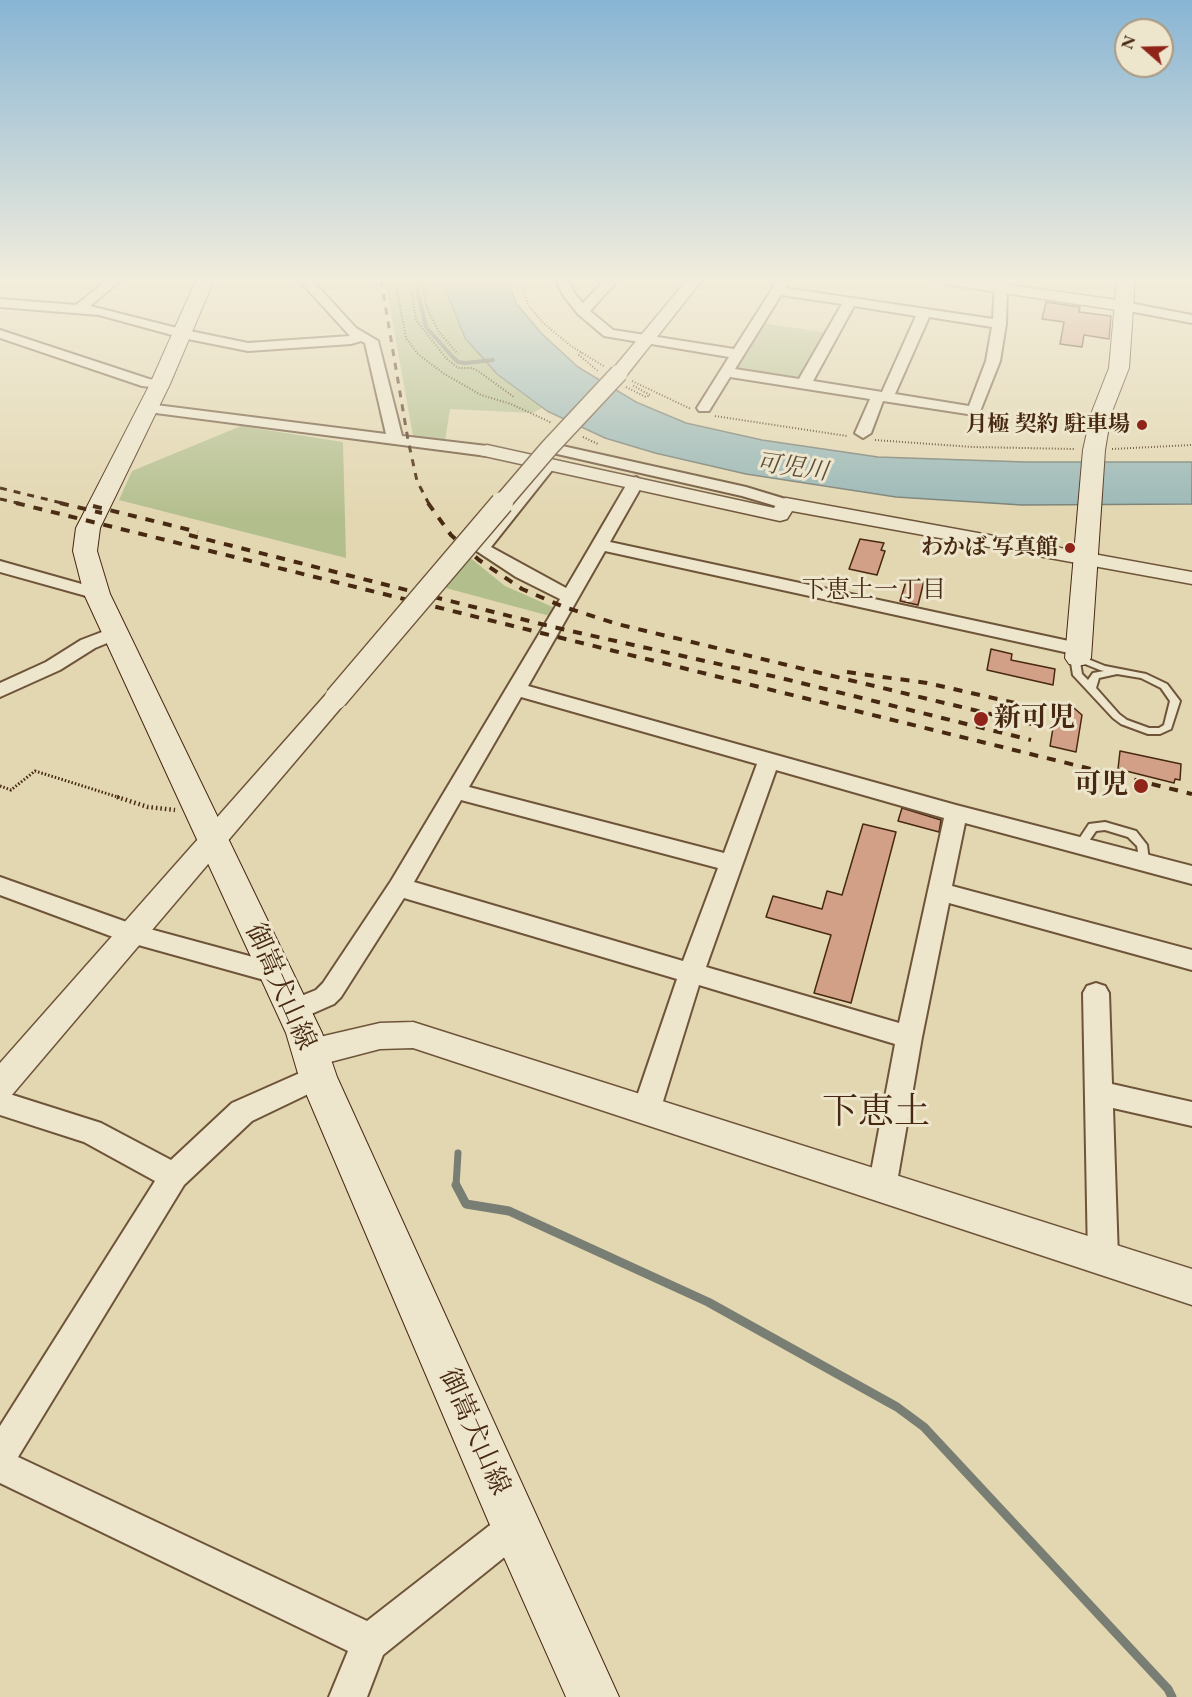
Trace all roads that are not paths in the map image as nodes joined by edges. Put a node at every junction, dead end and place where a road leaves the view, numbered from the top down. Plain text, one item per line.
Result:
1 (76, 359) edge
2 (171, 359) edge
3 (376, 359) edge
4 (631, 359) edge
5 (734, 359) edge
6 (818, 359) edge
7 (901, 359) edge
8 (993, 359) edge
9 (1120, 359) edge
10 (725, 372) junction
11 (804, 384) junction
12 (154, 396) junction
13 (883, 397) junction
14 (703, 411) road end
15 (862, 436) road end
16 (395, 438) junction
17 (487, 451) joint
18 (549, 456) junction
19 (636, 482) junction
20 (786, 504) junction
21 (600, 545) junction
22 (1085, 558) junction
23 (0, 566) edge
24 (1192, 578) edge
25 (97, 594) junction
26 (570, 597) junction
27 (115, 633) junction
28 (1078, 653) junction
29 (1126, 673) junction
30 (516, 689) junction
31 (1091, 689) junction
32 (0, 691) edge
33 (769, 760) junction
34 (456, 790) junction
35 (956, 813) junction
36 (205, 827) junction
37 (731, 863) junction
38 (1192, 875) edge
39 (0, 886) edge
40 (399, 887) junction
41 (938, 891) junction
42 (132, 934) junction
43 (1192, 960) edge
44 (275, 973) junction
45 (691, 973) junction
46 (1095, 993) dead end
47 (293, 1011) junction
48 (909, 1037) junction
49 (314, 1065) junction
50 (0, 1086) edge
51 (1098, 1093) junction
52 (0, 1103) edge
53 (646, 1111) junction
54 (1192, 1114) edge
55 (174, 1176) junction
56 (882, 1188) junction
57 (1103, 1258) junction
58 (1192, 1287) edge
59 (0, 1456) edge
60 (0, 1466) edge
61 (515, 1527) junction
62 (370, 1642) junction
63 (348, 1697) edge
64 (593, 1697) edge

1 - 12 street
2 - 12 main road, 御嵩犬山線
3 - 16 street
4 - 18 street, bridge
5 - 10 street
6 - 11 street
7 - 13 street
8 - 13 street
9 - 22 main road
10 - 11 street
10 - 14 street
11 - 13 street
12 - 16 street
12 - 25 main road, 御嵩犬山線
13 - 15 street
16 - 17 street
17 - 18 street
18 - 19 street
18 - 20 street
18 - 26 street
18 - 36 street, bridge
19 - 20 street
19 - 21 street
20 - 22 street
21 - 26 street
21 - 28 street
22 - 24 street
22 - 28 main road
23 - 25 street
25 - 27 main road, 御嵩犬山線
26 - 30 street
27 - 32 street
27 - 36 main road, 御嵩犬山線
28 - 29 lane
28 - 31 lane
29 - 31 lane
29 - 31 lane
30 - 33 street
30 - 34 street
33 - 35 street
33 - 37 street
34 - 37 street
34 - 40 street
35 - 38 street
35 - 41 street
36 - 42 street
36 - 44 main road, 御嵩犬山線
37 - 45 street
39 - 42 street
40 - 45 street
40 - 47 street
41 - 43 street
41 - 48 street
42 - 44 street
42 - 50 street
44 - 47 main road, 御嵩犬山線
45 - 48 street
45 - 53 street
46 - 51 street
47 - 49 main road, 御嵩犬山線
48 - 56 street
49 - 53 street
49 - 55 street
49 - 61 main road, 御嵩犬山線
51 - 54 street
51 - 57 street
52 - 55 street
53 - 56 street
55 - 59 street
56 - 57 street
57 - 58 street
60 - 62 street
61 - 62 street
61 - 64 main road, 御嵩犬山線
62 - 63 street

